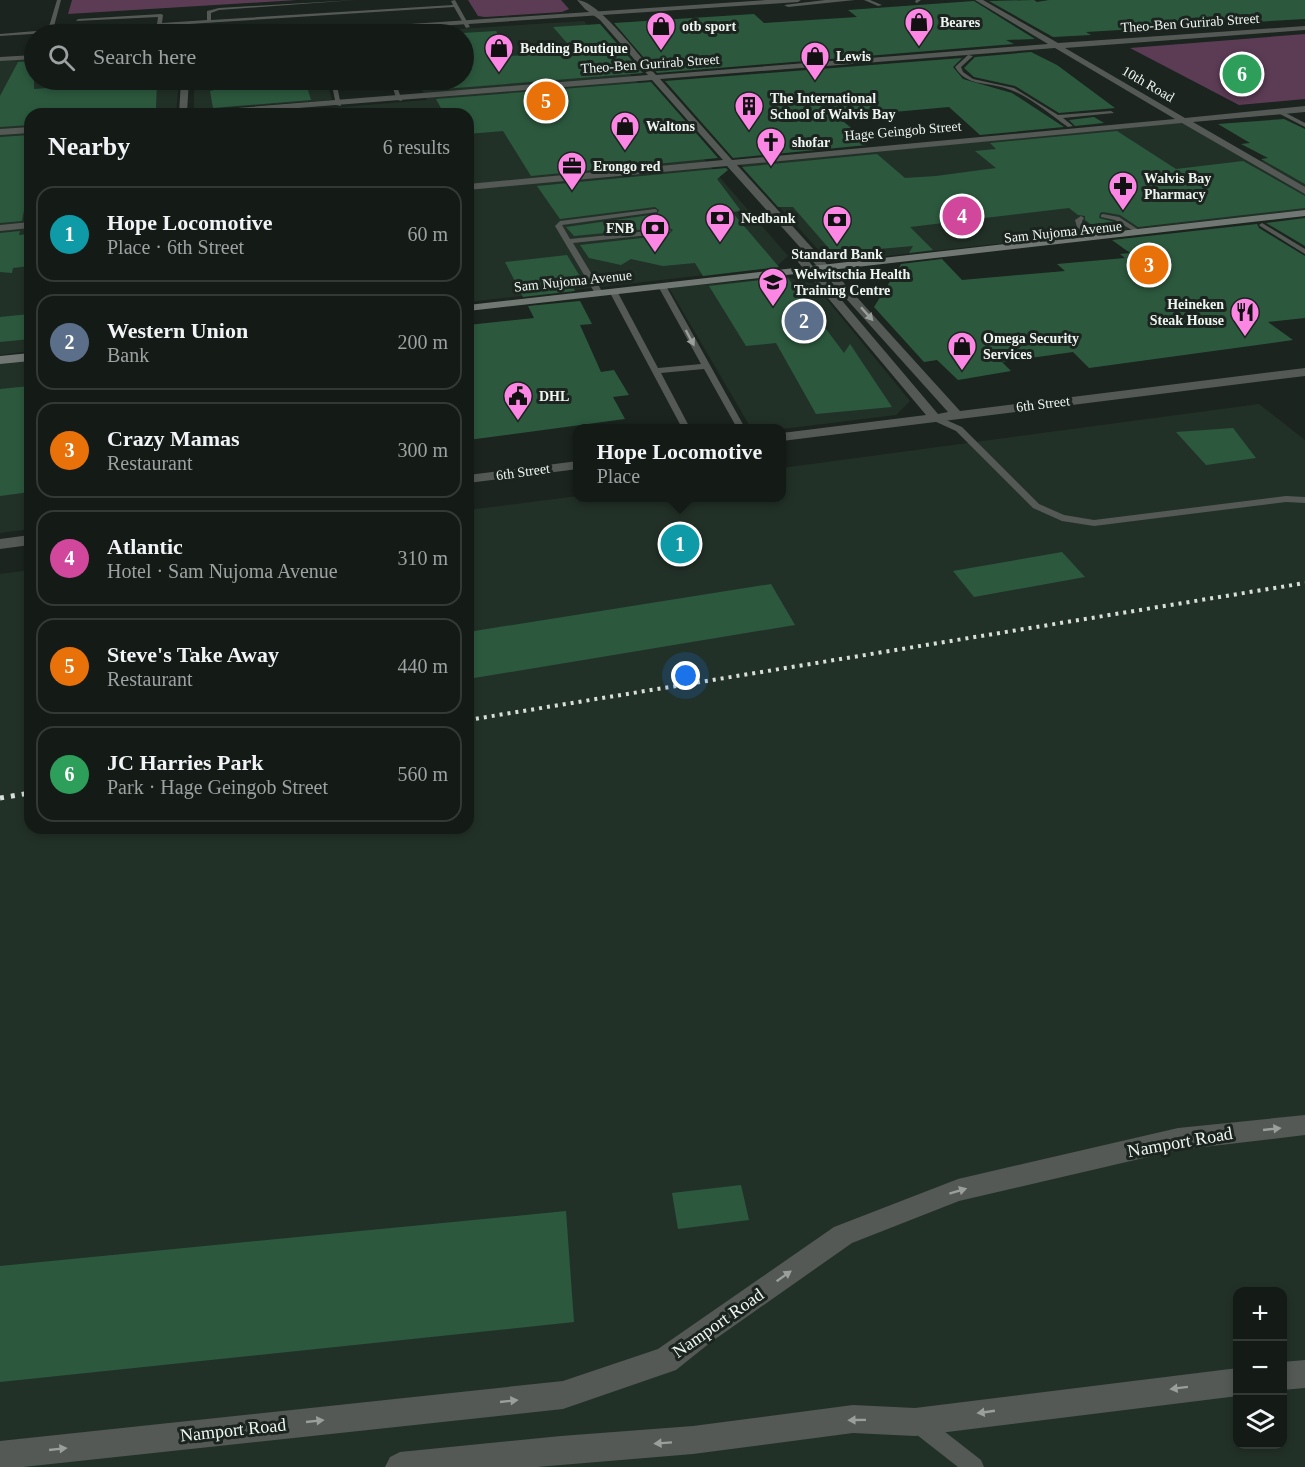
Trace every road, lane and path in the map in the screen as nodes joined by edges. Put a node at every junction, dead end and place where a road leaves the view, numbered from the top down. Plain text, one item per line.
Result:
1 (59, 0) edge
2 (354, 0) edge
3 (798, 0) edge
4 (852, 0) edge
5 (866, 0) edge
6 (978, 0) edge
7 (454, 3) edge
8 (880, 5) dead end
9 (586, 13) edge
10 (601, 16) junction
11 (78, 20) dead end
12 (209, 21) junction
13 (191, 23) joint
14 (52, 24) edge
15 (159, 24) edge
16 (175, 24) edge
17 (466, 24) edge
18 (474, 24) edge
19 (1305, 28) edge
20 (24, 34) edge
21 (0, 35) edge
22 (607, 40) dead end
23 (1057, 47) junction
24 (24, 53) edge
25 (0, 54) edge
26 (970, 56) junction
27 (24, 58) edge
28 (0, 59) edge
29 (649, 80) junction
30 (184, 90) edge
31 (336, 90) edge
32 (396, 90) edge
33 (399, 99) junction
34 (339, 104) junction
35 (1305, 105) edge
36 (183, 108) edge
37 (279, 108) edge
38 (296, 108) edge
39 (1305, 109) edge
40 (1280, 112) junction
41 (1111, 113) dead end
42 (1057, 117) junction
43 (1180, 118) junction
44 (1305, 125) edge
45 (1070, 126) junction
46 (24, 128) edge
47 (0, 130) edge
48 (720, 161) junction
49 (474, 181) edge
50 (474, 186) edge
51 (1305, 191) edge
52 (655, 211) dead end
53 (1305, 213) edge
54 (1103, 216) dead end
55 (1081, 218) dead end
56 (1305, 220) edge
57 (24, 221) edge
58 (0, 223) edge
59 (1262, 225) junction
60 (24, 226) edge
61 (0, 228) edge
62 (668, 231) dead end
63 (1139, 232) junction
64 (1090, 237) junction
65 (568, 241) junction
66 (1305, 252) edge
67 (827, 270) junction
68 (811, 271) junction
69 (662, 286) junction
70 (614, 291) junction
71 (599, 293) junction
72 (474, 307) edge
73 (24, 358) edge
74 (0, 360) edge
75 (705, 366) junction
76 (654, 370) junction
77 (1305, 372) edge
78 (935, 418) junction
79 (958, 422) junction
80 (683, 424) edge
81 (738, 424) edge
82 (786, 437) edge
83 (573, 466) edge
84 (474, 478) edge
85 (1305, 500) edge
86 (24, 541) edge
87 (0, 544) edge
88 (1305, 1125) edge
89 (1305, 1374) edge
90 (1287, 1376) edge
91 (1233, 1383) edge
92 (915, 1422) junction
93 (0, 1455) edge
94 (400, 1467) edge
95 (974, 1467) edge

1 - 14 lane
2 - 12 lane
3 - 10 street
4 - 10 street
5 - 8 lane
6 - 23 street, 10th Road
7 - 12 lane
7 - 17 lane
9 - 10 street
9 - 18 street
10 - 29 street
11 - 15 lane
12 - 13 lane
13 - 16 lane
19 - 23 street, Theo-Ben Gurirab Street
20 - 21 lane
22 - 29 street
23 - 26 street, Theo-Ben Gurirab Street
23 - 29 street, Theo-Ben Gurirab Street
23 - 43 street, 10th Road
24 - 25 street
26 - 29 street, Theo-Ben Gurirab Street
26 - 42 lane
27 - 28 street
29 - 33 street, Theo-Ben Gurirab Street
29 - 48 street
30 - 36 street
31 - 34 lane
32 - 33 lane
33 - 34 street, Theo-Ben Gurirab Street
34 - 37 street, Theo-Ben Gurirab Street
34 - 38 street, Theo-Ben Gurirab Street
35 - 43 street, Hage Geingob Street
39 - 40 street, Hage Geingob Street
40 - 43 street, Hage Geingob Street
40 - 44 lane
41 - 42 lane
42 - 45 lane
43 - 45 street, Hage Geingob Street
43 - 48 street, Hage Geingob Street
43 - 51 street, 10th Road
45 - 48 street, Hage Geingob Street
46 - 47 street
48 - 49 street, Hage Geingob Street
48 - 50 street, Hage Geingob Street
48 - 67 street
48 - 68 street
52 - 65 lane
53 - 63 main road, Sam Nujoma Avenue
54 - 63 lane
55 - 64 lane
56 - 59 main road, Sam Nujoma Avenue
57 - 58 street
59 - 66 lane
59 - 67 main road, Sam Nujoma Avenue
60 - 61 street
62 - 65 lane
63 - 64 main road, Sam Nujoma Avenue
64 - 67 main road, Sam Nujoma Avenue
65 - 71 lane
67 - 68 main road, Sam Nujoma Avenue
67 -> 79 street
68 - 69 main road, Sam Nujoma Avenue
68 - 78 street
69 - 70 main road, Sam Nujoma Avenue
69 -> 75 lane
70 - 71 main road, Sam Nujoma Avenue
70 - 76 lane
71 - 72 main road, Sam Nujoma Avenue
73 - 74 main road
75 - 76 lane
75 - 81 lane
76 - 80 lane
77 - 79 street, 6th Street
78 - 79 street, 6th Street
78 - 82 street, 6th Street
79 - 85 lane
83 - 84 street, 6th Street
86 - 87 street
93 -> 88 street, Namport Road
89 - 90 street
91 -> 92 street
92 -> 94 street
92 - 95 lane

